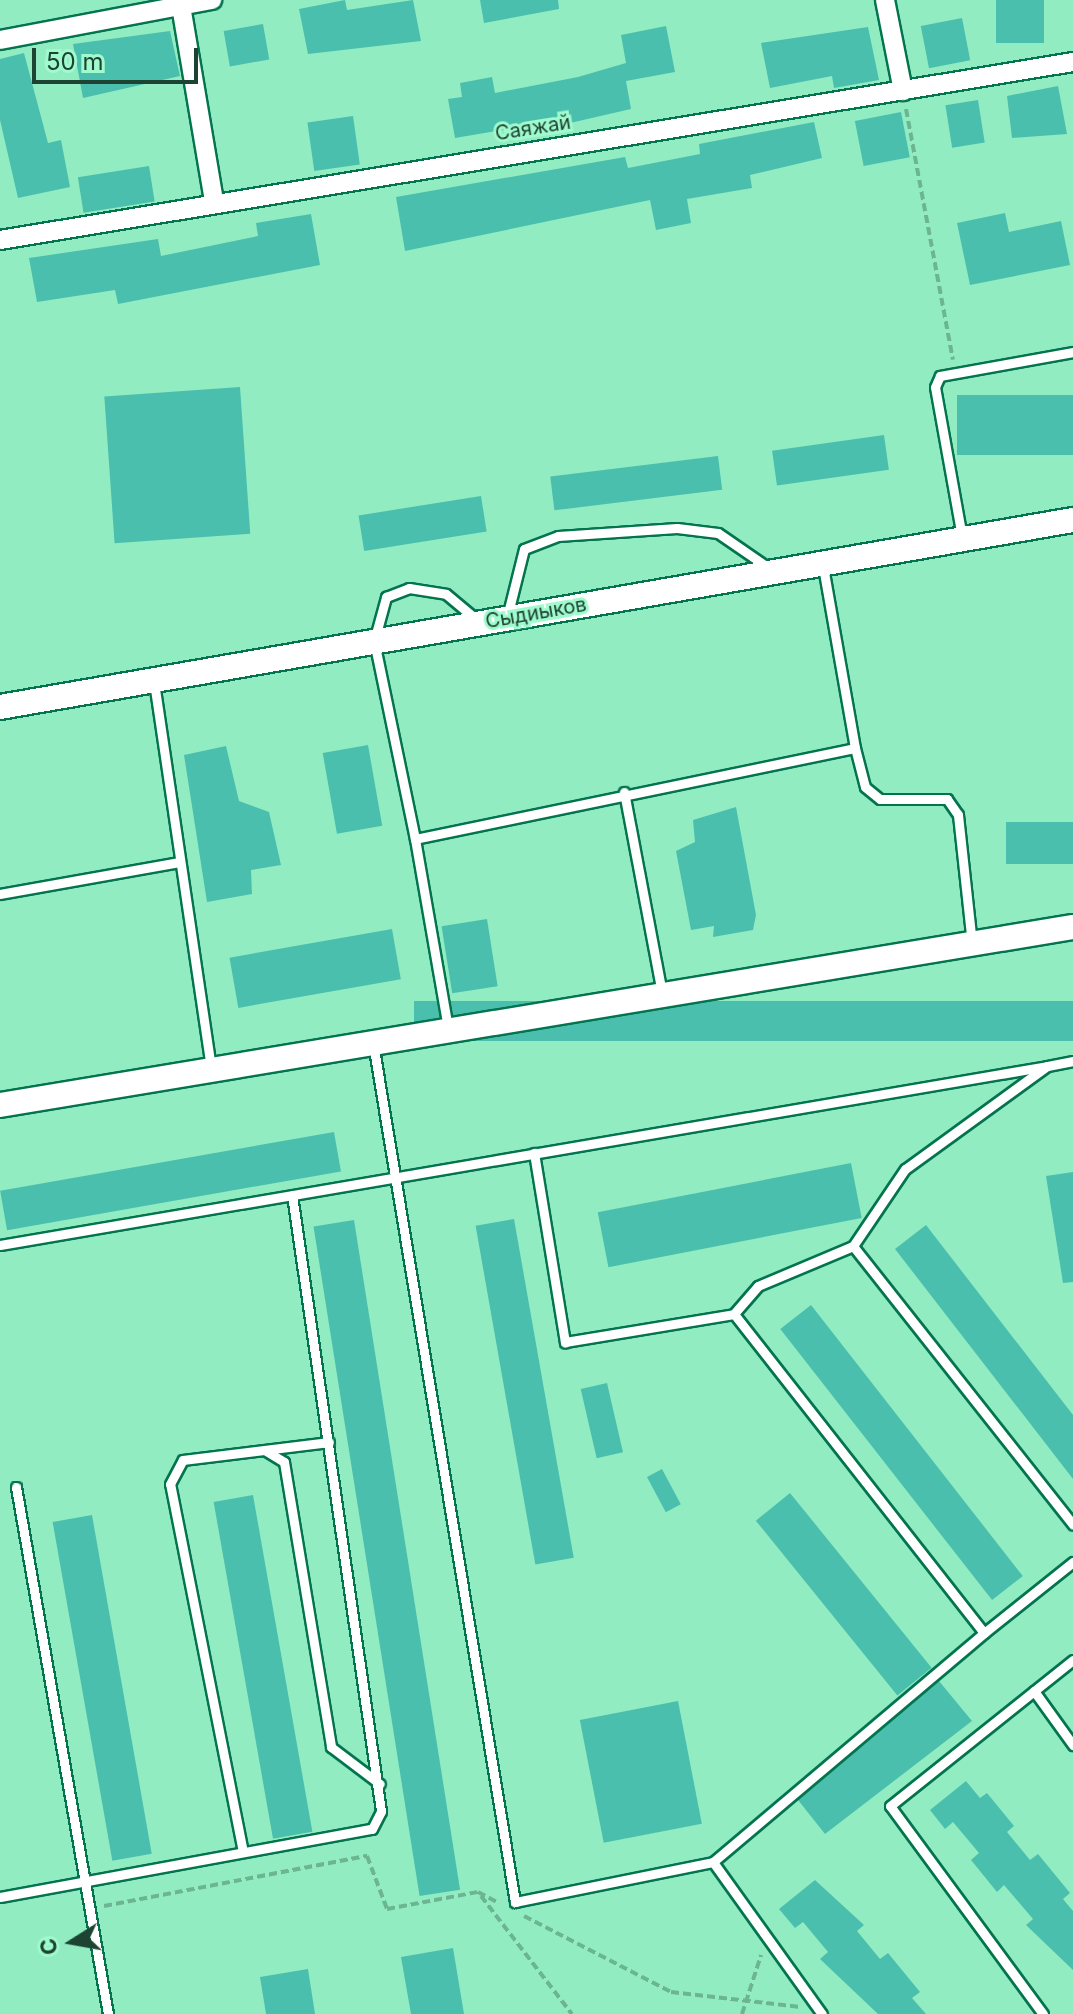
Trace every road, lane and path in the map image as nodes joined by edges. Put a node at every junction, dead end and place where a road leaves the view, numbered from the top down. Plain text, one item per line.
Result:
1 (212, 0) edge
2 (885, 0) edge
3 (181, 3) edge
4 (0, 40) edge
5 (1073, 62) edge
6 (903, 91) junction
7 (214, 202) junction
8 (0, 240) edge
9 (1073, 352) edge
10 (955, 370) junction
11 (1073, 520) edge
12 (963, 539) junction
13 (822, 564) junction
14 (775, 572) junction
15 (507, 618) junction
16 (481, 623) junction
17 (374, 641) junction
18 (153, 680) junction
19 (0, 707) edge
20 (855, 748) junction
21 (624, 792) junction
22 (415, 839) junction
23 (179, 862) junction
24 (0, 894) edge
25 (1073, 927) edge
26 (972, 944) junction
27 (662, 995) junction
28 (449, 1031) junction
29 (373, 1043) junction
30 (1073, 1061) edge
31 (1047, 1066) junction
32 (211, 1070) junction
33 (0, 1105) edge
34 (534, 1153) junction
35 (395, 1177) junction
36 (292, 1195) junction
37 (0, 1245) edge
38 (853, 1246) junction
39 (734, 1314) junction
40 (329, 1442) junction
41 (263, 1450) junction
42 (16, 1487) dead end
43 (1073, 1525) edge
44 (1073, 1562) edge
45 (984, 1633) junction
46 (1073, 1660) edge
47 (1034, 1691) junction
48 (1073, 1745) edge
49 (380, 1784) junction
50 (243, 1852) junction
51 (713, 1862) junction
52 (86, 1881) junction
53 (478, 1892) junction
54 (0, 1897) edge
55 (506, 1907) dead end
56 (90, 1909) junction
57 (519, 1914) dead end
58 (767, 1937) junction
59 (746, 2001) junction
60 (820, 2012) edge
61 (108, 2014) edge
62 (572, 2014) edge
63 (742, 2014) edge
64 (1043, 2014) edge

1 - 3 street
2 - 6 street
3 - 4 street
3 - 7 street
5 - 6 street, Саяжай
6 - 7 street, Саяжай
6 - 10 path
7 - 8 street, Саяжай
9 - 10 lane
10 - 12 lane
11 - 12 street, Сыдиыков
12 - 13 street, Сыдиыков
13 - 14 street, Сыдиыков
13 - 20 lane
14 - 15 street, Сыдиыков
14 - 15 lane
15 - 16 street, Сыдиыков
16 - 17 street, Сыдиыков
16 - 17 lane
17 - 18 street, Сыдиыков
17 - 22 lane
18 - 19 street, Сыдиыков
18 - 23 lane
20 - 21 lane
20 - 26 lane
21 - 22 lane
21 - 27 lane
22 - 28 lane
23 - 24 lane
23 - 32 lane
25 - 26 street
26 - 27 street
27 - 28 street
28 - 29 street
29 - 32 street
29 - 35 lane
30 - 31 lane
31 - 34 lane
31 - 38 lane
32 - 33 street
34 - 35 lane
34 - 39 lane
35 - 36 lane
35 - 51 lane
36 - 37 lane
36 - 40 lane
38 - 39 lane
38 - 43 lane
39 - 45 lane
40 - 41 lane
40 - 49 lane
41 - 49 lane
41 - 50 lane
42 - 52 lane
44 - 45 lane
45 - 51 lane
46 - 47 lane
47 - 48 lane
47 - 64 lane
49 - 50 lane
50 - 52 lane
51 - 58 lane
52 - 54 lane
52 - 56 lane
53 - 55 path
53 - 56 path
53 - 62 path
56 - 61 lane
57 - 59 path
58 - 59 path
58 - 60 lane
59 - 60 path
59 - 63 path

